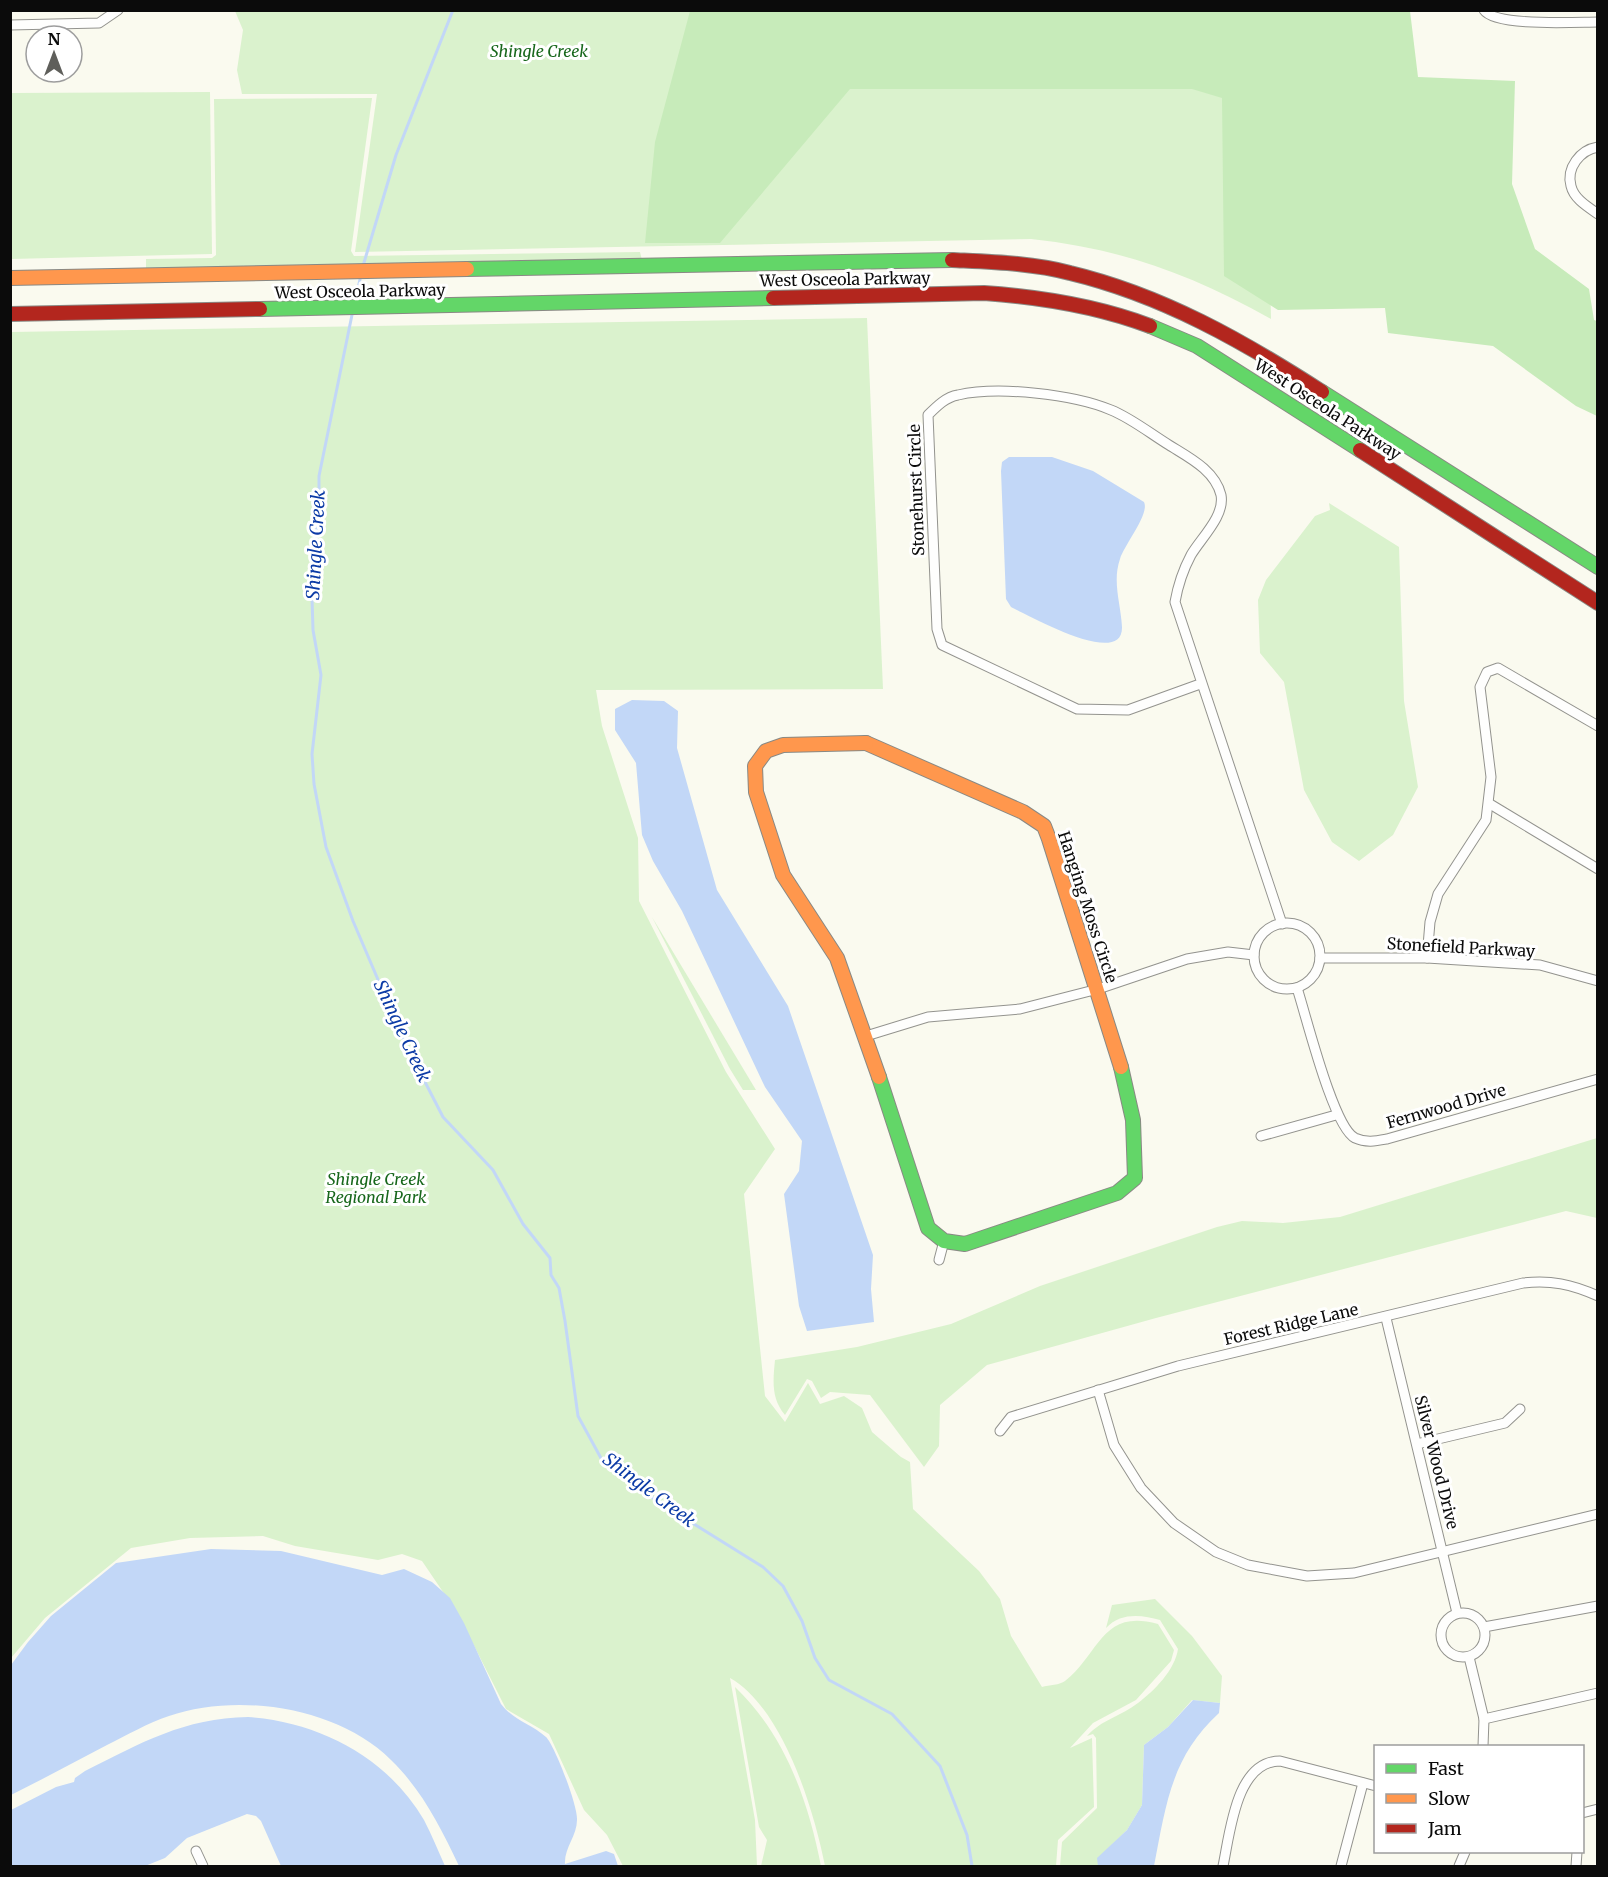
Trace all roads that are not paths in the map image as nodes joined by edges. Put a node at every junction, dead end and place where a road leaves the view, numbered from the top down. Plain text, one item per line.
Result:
1 (118, 10) edge
2 (1484, 10) edge
3 (1598, 22) edge
4 (10, 25) edge
5 (1598, 147) edge
6 (1598, 214) edge
7 (10, 278) edge
8 (10, 314) edge
9 (1598, 567) edge
10 (1598, 603) edge
11 (1200, 684) junction
12 (1598, 726) edge
13 (1490, 804) junction
14 (1598, 869) edge
15 (1282, 924) junction
16 (1254, 955) junction
17 (1320, 958) junction
18 (1427, 958) junction
19 (1598, 981) edge
20 (1298, 988) junction
21 (1098, 989) junction
22 (866, 1036) junction
23 (1598, 1079) edge
24 (1336, 1115) junction
25 (1262, 1136) dead end
26 (944, 1241) junction
27 (939, 1260) dead end
28 (1598, 1296) edge
29 (1386, 1318) junction
30 (1098, 1390) junction
31 (1520, 1409) dead end
32 (1000, 1431) dead end
33 (1417, 1444) junction
34 (1598, 1514) edge
35 (1444, 1551) junction
36 (1598, 1606) edge
37 (1458, 1613) junction
38 (1484, 1627) junction
39 (1468, 1657) junction
40 (1598, 1693) edge
41 (1484, 1719) junction
42 (1483, 1745) edge
43 (1363, 1783) junction
44 (1374, 1786) edge
45 (196, 1851) dead end
46 (203, 1866) edge
47 (1223, 1866) edge
48 (1341, 1866) edge

1 - 4 street
2 - 3 street
5 - 6 street
7 - 9 main road, West Osceola Parkway
8 - 10 main road, West Osceola Parkway
11 - 11 street, Stonehurst Circle
11 - 15 street, Stonehurst Circle
12 - 13 street
13 - 14 street
13 - 18 street
15 - 16 street
15 - 17 street
16 - 20 street
16 - 21 street
17 - 18 street, Stonefield Parkway
17 - 20 street
18 - 19 street, Stonefield Parkway
20 - 24 street, Fernwood Drive
21 - 22 street
21 - 22 main road, Hanging Moss Circle
21 - 26 main road, Hanging Moss Circle
22 - 26 main road, Hanging Moss Circle
23 - 24 street, Fernwood Drive
24 - 25 street
26 - 27 street
28 - 29 street, Forest Ridge Lane
29 - 30 street, Forest Ridge Lane
29 - 33 street, Silver Wood Drive
30 - 32 street, Forest Ridge Lane
30 - 35 street
31 - 33 street
33 - 35 street, Silver Wood Drive
34 - 35 street
35 - 37 street, Silver Wood Drive
36 - 38 street
37 - 38 street
37 - 39 street
38 - 39 street
39 - 41 street
40 - 41 street
41 - 42 street
43 - 44 street
43 - 47 street
43 - 48 street
45 - 46 street

